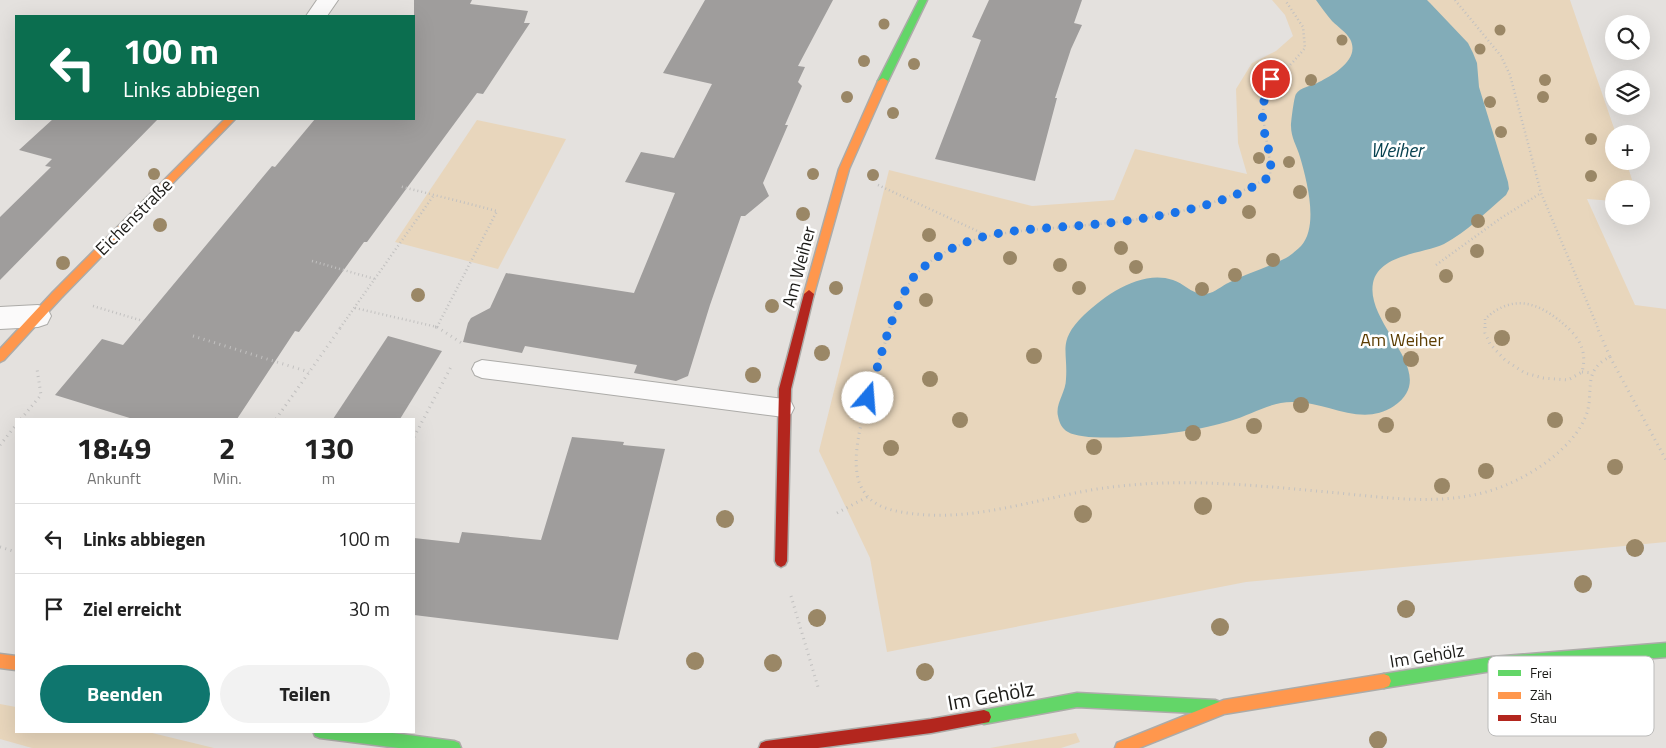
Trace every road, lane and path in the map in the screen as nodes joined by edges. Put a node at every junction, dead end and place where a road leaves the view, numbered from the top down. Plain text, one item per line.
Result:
1 (328, 0) edge
2 (923, 0) edge
3 (1285, 0) edge
4 (1455, 0) edge
5 (317, 15) edge
6 (229, 120) edge
7 (878, 185) dead end
8 (399, 186) dead end
9 (1541, 193) junction
10 (434, 195) junction
11 (986, 235) junction
12 (312, 261) dead end
13 (1436, 265) dead end
14 (375, 278) junction
15 (92, 306) dead end
16 (355, 308) junction
17 (38, 316) junction
18 (0, 318) edge
19 (143, 321) dead end
20 (437, 327) junction
21 (193, 336) dead end
22 (459, 351) dead end
23 (0, 357) edge
24 (1610, 357) junction
25 (454, 360) dead end
26 (37, 369) dead end
27 (482, 369) dead end
28 (310, 372) junction
29 (1582, 372) junction
30 (1593, 373) junction
31 (784, 408) junction
32 (23, 418) edge
33 (277, 418) edge
34 (15, 426) edge
35 (415, 435) edge
36 (0, 445) edge
37 (1666, 460) edge
38 (867, 497) junction
39 (837, 513) dead end
40 (0, 547) edge
41 (15, 552) edge
42 (781, 561) joint
43 (1666, 650) edge
44 (1591, 656) edge
45 (0, 661) edge
46 (15, 663) edge
47 (1488, 665) edge
48 (818, 687) dead end
49 (1224, 707) junction
50 (336, 733) edge
51 (454, 748) edge
52 (766, 748) edge
53 (1122, 748) edge

1 - 5 street
2 - 31 street, Am Weiher
3 - 11 path
4 - 9 path
6 - 17 street, Eichenstraße
7 - 11 path
8 - 10 path
9 - 13 path
9 - 24 path
10 - 14 path
10 - 20 path
11 - 38 path
12 - 14 path
14 - 16 path
15 - 19 path
16 - 20 path
16 - 28 path
17 - 18 street
17 - 23 street, Eichenstraße
20 - 22 path
21 - 28 path
24 - 30 path
24 - 37 path
25 - 35 path
26 - 32 path
27 - 31 lane
28 - 33 path
29 - 29 path
29 - 30 path
30 - 38 path
31 - 42 street, Am Weiher
34 - 36 path
38 - 39 path
40 - 41 path
42 - 48 path
43 - 44 street, Im Gehölz
45 - 46 street
47 - 49 street, Im Gehölz
49 - 52 street, Im Gehölz
49 - 53 street, Im Gehölz
50 - 51 street

